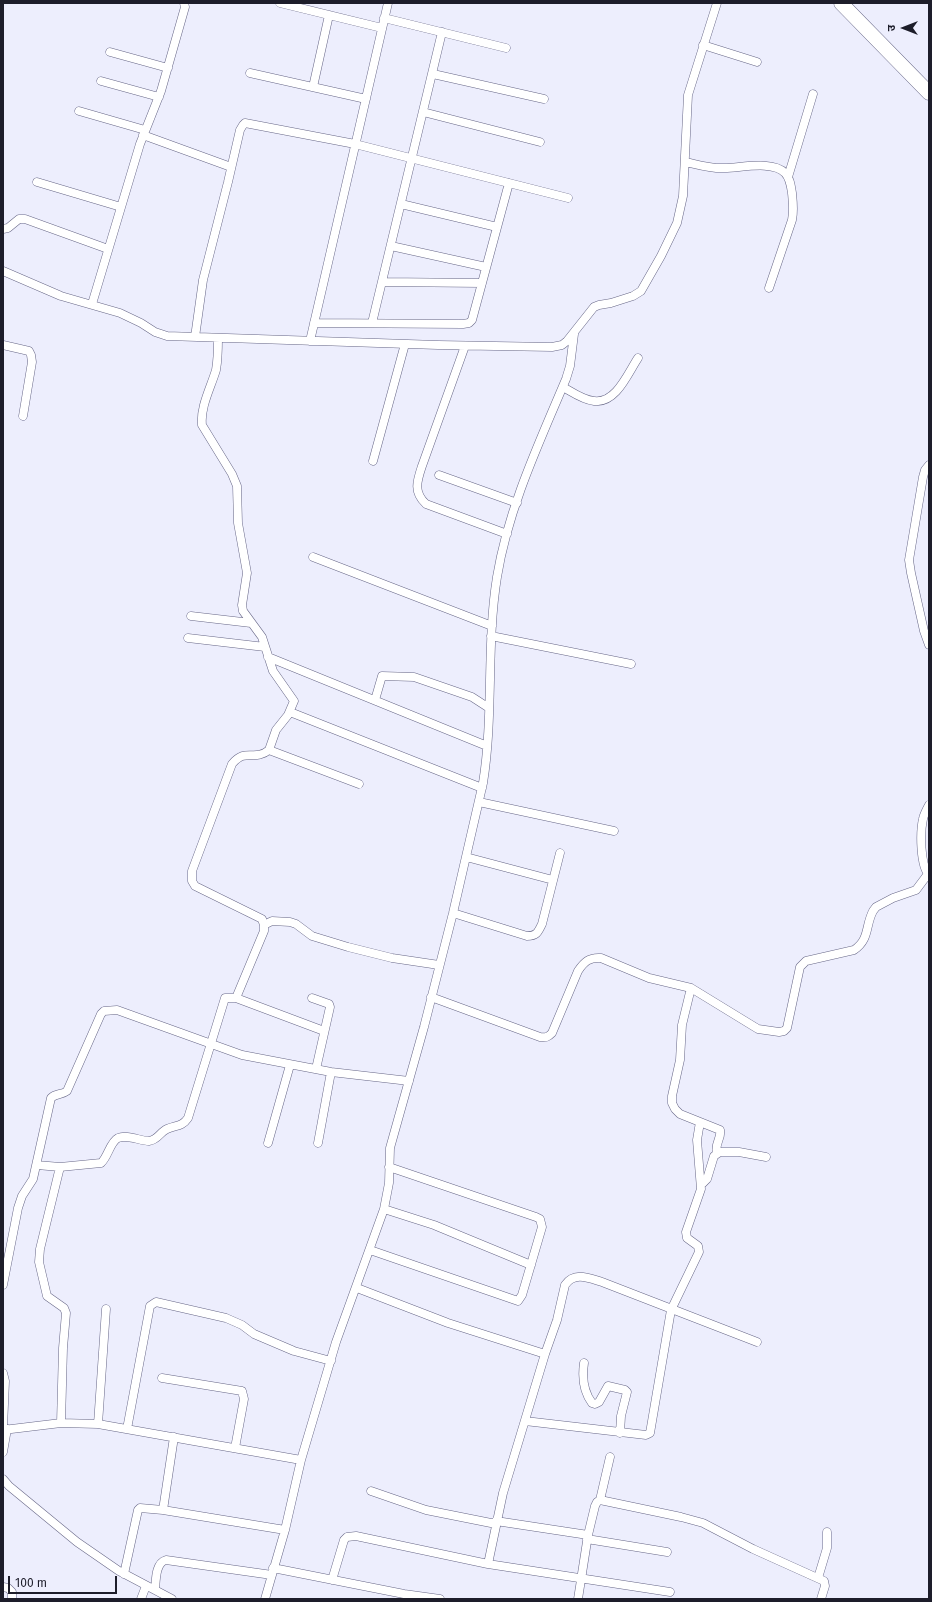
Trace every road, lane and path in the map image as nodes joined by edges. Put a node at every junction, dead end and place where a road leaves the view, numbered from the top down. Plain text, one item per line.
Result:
1 (184, 3) edge
2 (280, 3) edge
3 (388, 3) edge
4 (717, 3) edge
5 (840, 3) edge
6 (852, 3) edge
7 (329, 15) junction
8 (384, 18) junction
9 (382, 28) junction
10 (442, 32) junction
11 (703, 45) junction
12 (506, 48) dead end
13 (110, 52) dead end
14 (757, 62) dead end
15 (168, 68) junction
16 (250, 73) dead end
17 (432, 74) junction
18 (101, 81) dead end
19 (929, 81) edge
20 (313, 87) junction
21 (929, 93) edge
22 (813, 94) dead end
23 (159, 97) junction
24 (366, 99) junction
25 (544, 99) dead end
26 (79, 111) dead end
27 (423, 112) junction
28 (144, 133) junction
29 (540, 142) dead end
30 (355, 144) junction
31 (412, 159) junction
32 (686, 162) junction
33 (232, 167) junction
34 (788, 177) junction
35 (37, 182) dead end
36 (509, 183) junction
37 (568, 198) dead end
38 (401, 204) junction
39 (121, 207) junction
40 (497, 227) junction
41 (3, 229) edge
42 (391, 246) junction
43 (108, 249) junction
44 (486, 267) junction
45 (3, 271) edge
46 (382, 282) junction
47 (482, 283) junction
48 (769, 288) dead end
49 (92, 304) junction
50 (314, 323) junction
51 (372, 323) junction
52 (574, 334) junction
53 (195, 337) junction
54 (218, 338) junction
55 (310, 341) junction
56 (405, 344) junction
57 (3, 345) edge
58 (465, 346) junction
59 (638, 358) dead end
60 (562, 387) junction
61 (23, 416) dead end
62 (373, 461) dead end
63 (929, 464) edge
64 (439, 475) dead end
65 (517, 503) junction
66 (507, 534) junction
67 (313, 557) dead end
68 (191, 616) dead end
69 (251, 623) junction
70 (492, 626) junction
71 (491, 636) junction
72 (188, 638) dead end
73 (929, 645) edge
74 (265, 647) junction
75 (268, 657) junction
76 (631, 664) dead end
77 (375, 700) junction
78 (489, 708) junction
79 (290, 712) junction
80 (487, 746) junction
81 (269, 750) junction
82 (359, 784) dead end
83 (482, 788) junction
84 (478, 802) junction
85 (929, 804) edge
86 (614, 832) dead end
87 (560, 853) dead end
88 (466, 857) junction
89 (928, 875) edge
90 (553, 880) junction
91 (453, 913) junction
92 (264, 925) junction
93 (439, 965) junction
94 (691, 988) junction
95 (431, 997) junction
96 (236, 998) junction
97 (312, 998) dead end
98 (324, 1031) junction
99 (210, 1043) junction
100 (290, 1065) junction
101 (316, 1069) junction
102 (331, 1072) junction
103 (409, 1081) junction
104 (700, 1122) junction
105 (268, 1143) dead end
106 (318, 1143) dead end
107 (717, 1153) junction
108 (766, 1157) dead end
109 (37, 1165) junction
110 (60, 1167) junction
111 (390, 1167) junction
112 (702, 1184) junction
113 (384, 1209) junction
114 (370, 1250) junction
115 (531, 1265) junction
116 (3, 1284) edge
117 (357, 1288) junction
118 (106, 1309) dead end
119 (671, 1310) junction
120 (757, 1342) dead end
121 (544, 1354) junction
122 (331, 1361) junction
123 (584, 1363) dead end
124 (3, 1373) edge
125 (162, 1378) dead end
126 (525, 1421) junction
127 (61, 1423) junction
128 (98, 1424) junction
129 (4, 1429) edge
130 (127, 1429) junction
131 (620, 1433) junction
132 (174, 1437) junction
133 (235, 1448) junction
134 (3, 1452) edge
135 (610, 1457) dead end
136 (301, 1460) junction
137 (3, 1479) edge
138 (371, 1491) dead end
139 (600, 1500) junction
140 (162, 1510) junction
141 (496, 1523) junction
142 (284, 1530) junction
143 (827, 1532) dead end
144 (588, 1537) junction
145 (667, 1552) dead end
146 (488, 1564) junction
147 (272, 1572) junction
148 (124, 1574) junction
149 (818, 1578) junction
150 (580, 1579) junction
151 (332, 1580) junction
152 (146, 1586) junction
153 (3, 1587) edge
154 (155, 1590) junction
155 (670, 1592) dead end
156 (12, 1599) edge
157 (141, 1599) edge
158 (172, 1599) edge
159 (265, 1599) edge
160 (440, 1599) edge
161 (578, 1599) edge
162 (821, 1599) edge

1 - 15 street
2 - 7 street
3 - 8 street
4 - 11 street
5 - 21 highway
6 - 19 highway
7 - 9 street
7 - 20 street
8 - 9 street
8 - 10 street
9 - 24 street
10 - 12 street
10 - 17 street
11 - 14 street
11 - 32 street
13 - 15 street
15 - 23 street
16 - 20 street
17 - 25 street
17 - 27 street
18 - 23 street
20 - 24 street
22 - 34 street
23 - 28 street
24 - 30 street
26 - 28 street
27 - 29 street
27 - 31 street
28 - 33 street
28 - 39 street
30 - 31 street
30 - 33 street
30 - 50 street
31 - 36 street
31 - 38 street
32 - 34 street
32 - 52 street
33 - 53 street
34 - 48 street
35 - 39 street
36 - 37 street
36 - 40 street
38 - 40 street
38 - 42 street
39 - 43 street
40 - 44 street
41 - 43 street
42 - 44 street
42 - 46 street
43 - 49 street
44 - 47 street
45 - 49 street
46 - 47 street
46 - 51 street
47 - 51 street
49 - 53 street
50 - 51 street
50 - 55 street
52 - 58 street
52 - 60 street
53 - 54 street
54 - 55 street
54 - 69 street
55 - 56 street
56 - 58 street
56 - 62 street
57 - 61 street
58 - 66 street
59 - 60 street
60 - 65 street
63 - 73 street
64 - 65 street
65 - 66 street
66 - 70 street
67 - 70 street
68 - 69 street
69 - 74 street
70 - 71 street
71 - 76 street
71 - 78 street
72 - 74 street
74 - 75 street
75 - 77 street
75 - 79 street
77 - 78 street
77 - 80 street
78 - 80 street
79 - 81 street
79 - 83 street
80 - 83 street
81 - 82 street
81 - 92 street
83 - 84 street
84 - 86 street
84 - 88 street
85 - 89 street
87 - 90 street
88 - 90 street
88 - 91 street
89 - 94 street
90 - 91 street
91 - 93 street
92 - 93 street
92 - 96 street
93 - 95 street
94 - 95 street
94 - 104 street
95 - 103 street
96 - 98 street
96 - 99 street
97 - 98 street
98 - 101 street
99 - 100 street
99 - 109 street
99 - 110 street
100 - 101 street
100 - 105 street
101 - 102 street
102 - 103 street
102 - 106 street
103 - 111 street
104 - 107 street
104 - 112 street
107 - 108 street
107 - 112 street
109 - 110 street
109 - 116 street
110 - 127 street
111 - 113 street
111 - 115 street
112 - 119 street
113 - 114 street
113 - 115 street
114 - 115 street
114 - 117 street
117 - 121 street
117 - 122 street
118 - 128 street
119 - 120 street
119 - 121 street
119 - 131 street
121 - 126 street
122 - 130 street
122 - 136 street
123 - 131 street
124 - 129 street
125 - 133 street
126 - 131 street
126 - 141 street
127 - 128 street
127 - 129 street
128 - 130 street
129 - 134 street
130 - 132 street
132 - 133 street
132 - 140 street
133 - 136 street
135 - 139 street
136 - 142 street
137 - 148 street
138 - 141 street
139 - 144 street
139 - 149 street
140 - 142 street
140 - 148 street
141 - 144 street
141 - 146 street
142 - 147 street
143 - 149 street
144 - 145 street
144 - 150 street
146 - 150 street
146 - 151 street
147 - 151 street
147 - 154 street
147 - 159 street
148 - 152 street
149 - 162 street
150 - 155 street
150 - 161 street
151 - 160 street
152 - 154 street
152 - 157 street
153 - 156 street
154 - 158 street

